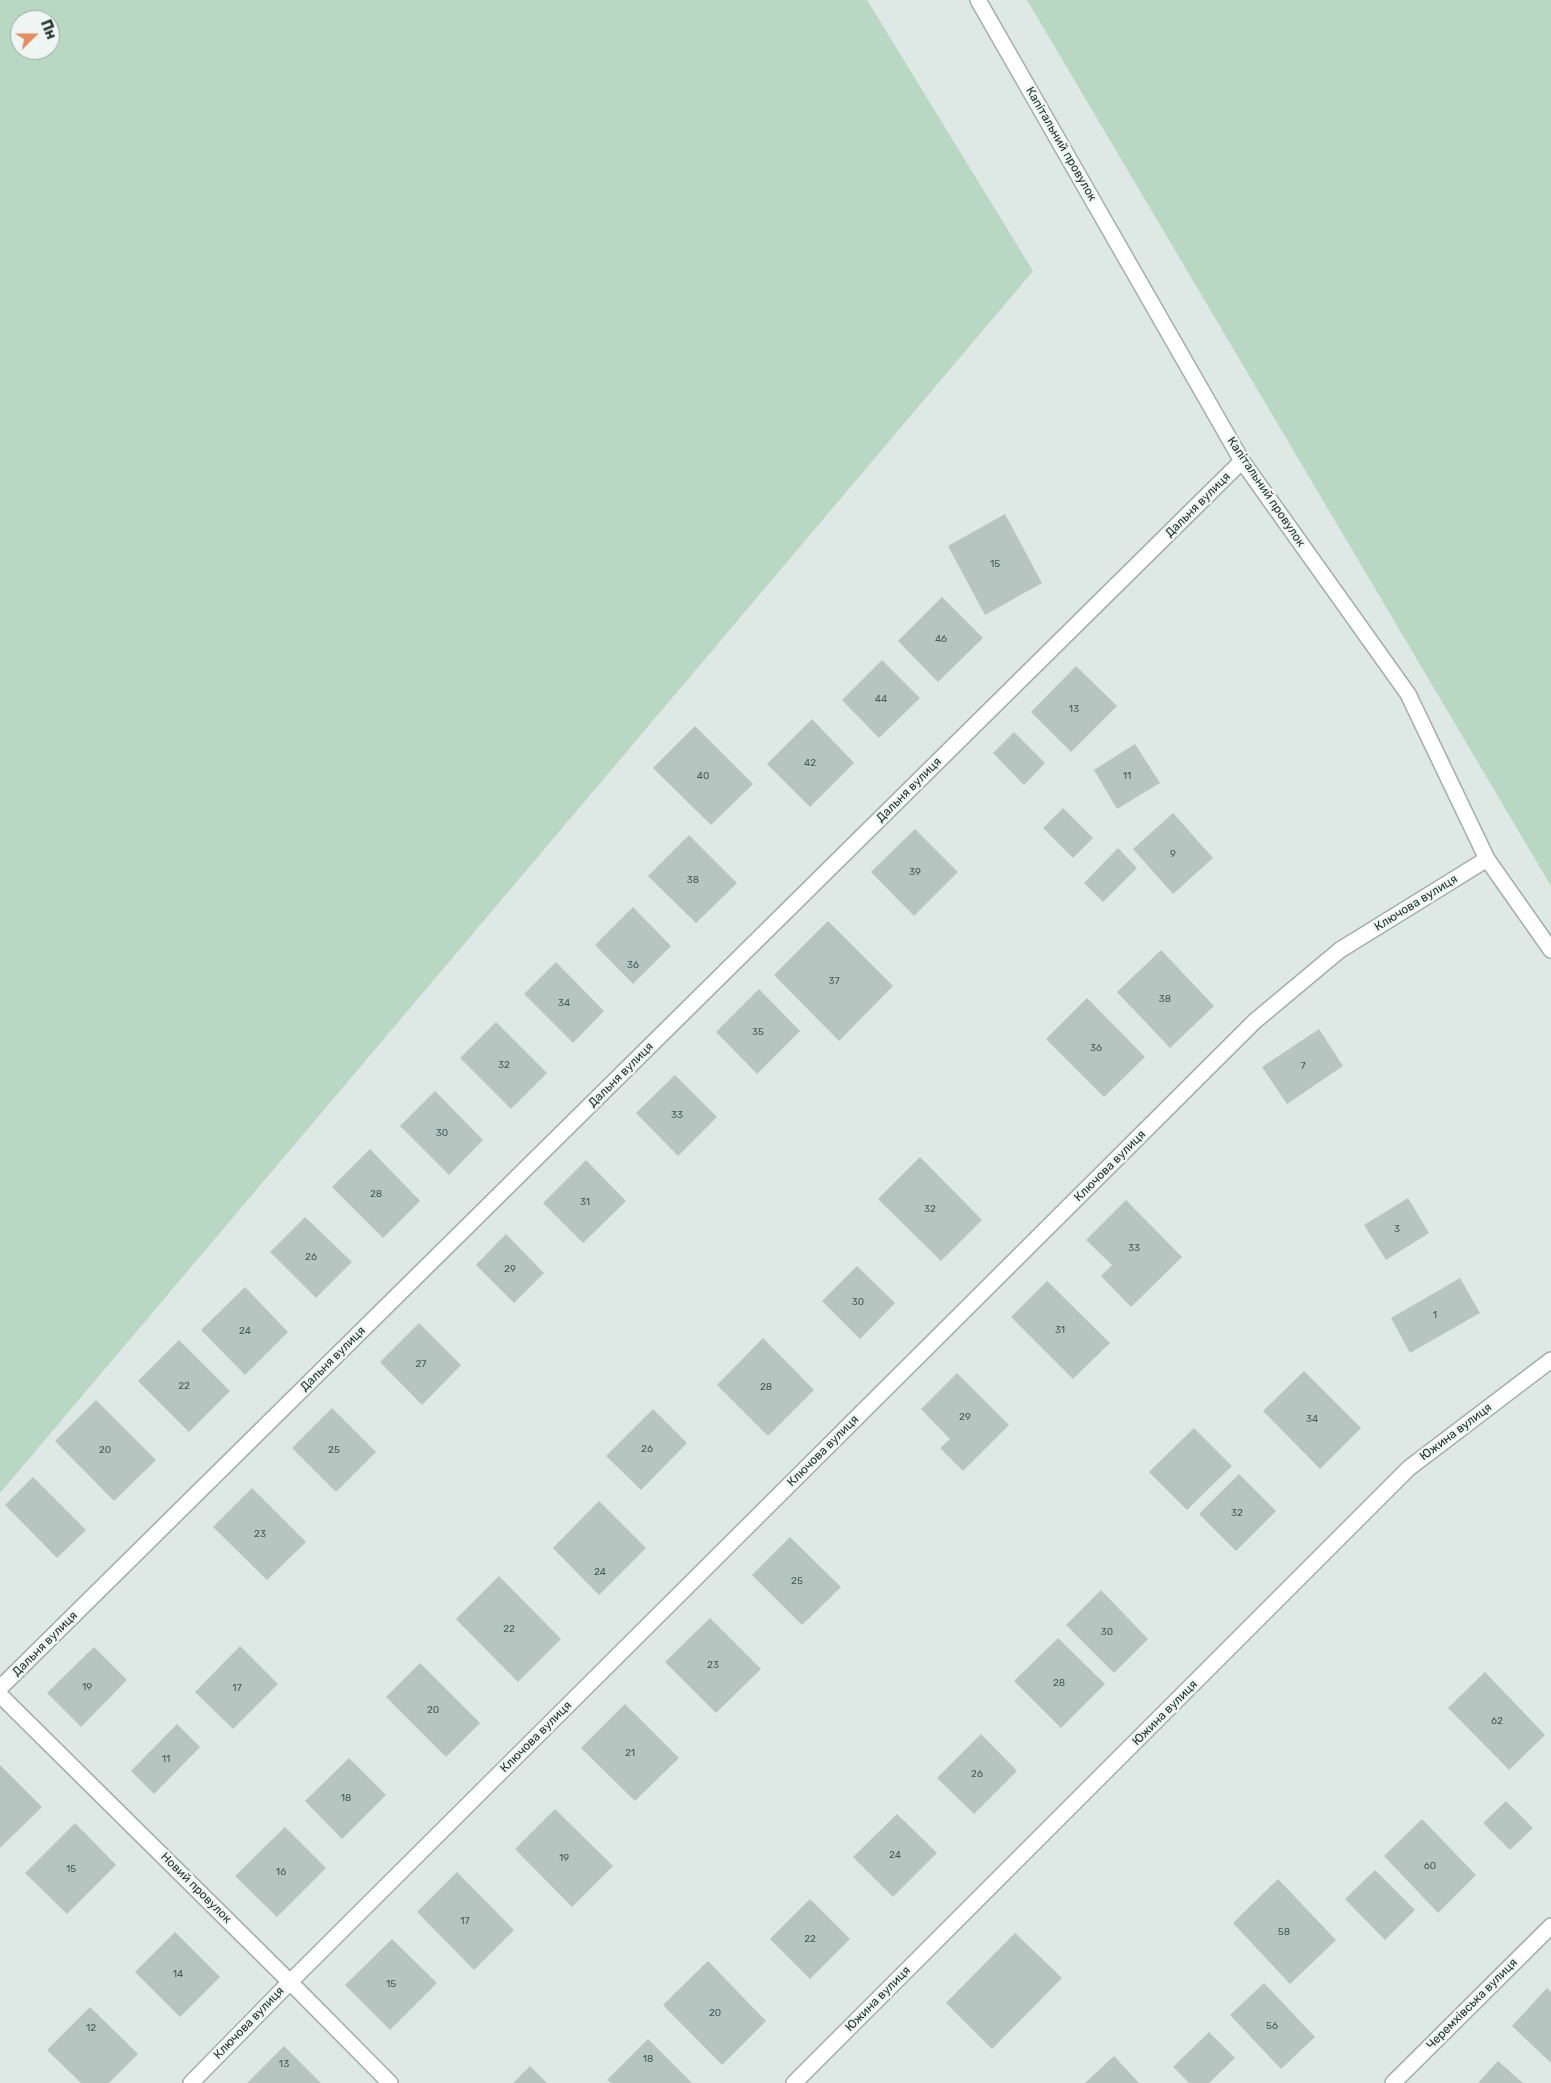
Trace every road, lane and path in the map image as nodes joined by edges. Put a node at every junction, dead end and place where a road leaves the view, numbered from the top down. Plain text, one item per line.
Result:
1 (978, 0) edge
2 (1242, 461) junction
3 (1487, 859) junction
4 (1551, 950) edge
5 (1551, 1360) edge
6 (0, 1688) edge
7 (0, 1695) edge
8 (1551, 1926) edge
9 (290, 1982) junction
10 (191, 2083) edge
11 (390, 2083) edge
12 (794, 2083) edge
13 (1393, 2083) edge

1 - 2 street, Капітальний провулок
2 - 3 street, Капітальний провулок
2 - 6 street, Дальня вулиця
3 - 4 street, Капітальний провулок
3 - 9 street, Ключова вулиця
5 - 12 street, Южина вулиця
7 - 9 street, Новий провулок
8 - 13 street, Черемхівська вулиця
9 - 10 street, Ключова вулиця
9 - 11 street, Новий провулок

